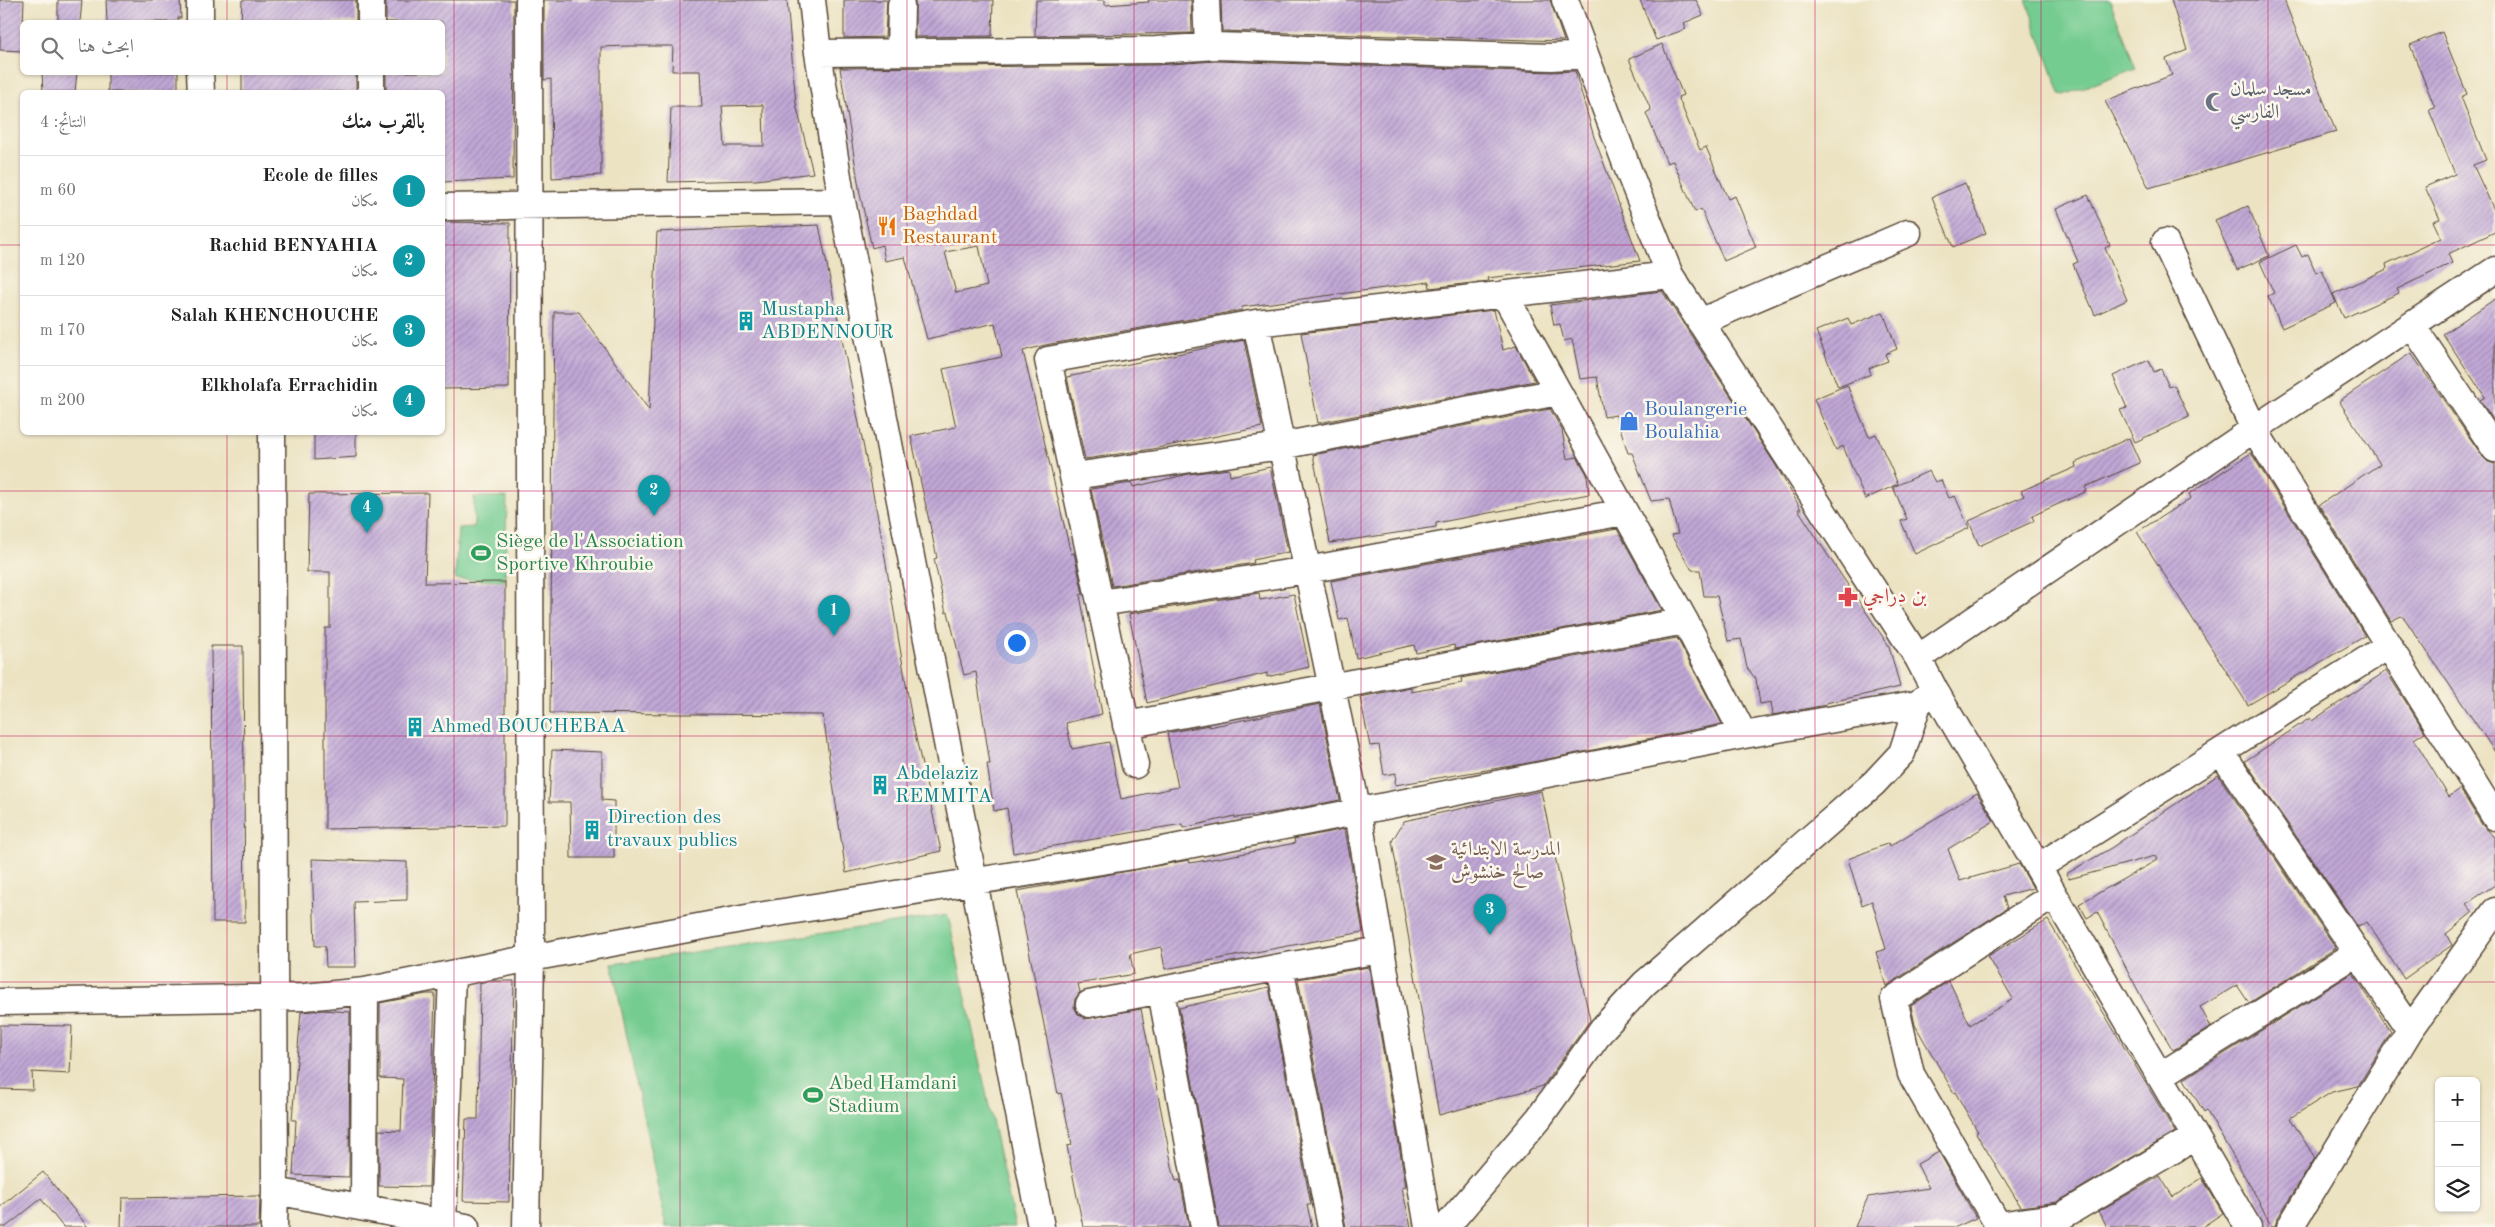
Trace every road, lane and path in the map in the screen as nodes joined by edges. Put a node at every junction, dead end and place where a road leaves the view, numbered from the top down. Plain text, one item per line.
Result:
1 (200, 0) edge
2 (371, 0) edge
3 (529, 0) edge
4 (812, 0) edge
5 (1206, 0) edge
6 (1565, 0) edge
7 (901, 5) dead end
8 (200, 20) edge
9 (371, 20) edge
10 (1208, 46) junction
11 (900, 52) junction
12 (818, 53) junction
13 (1584, 55) junction
14 (200, 75) edge
15 (371, 75) edge
16 (200, 90) edge
17 (371, 90) edge
18 (842, 201) junction
19 (529, 206) junction
20 (445, 207) edge
21 (1908, 233) dead end
22 (2166, 242) dead end
23 (2495, 270) edge
24 (1670, 275) junction
25 (1504, 294) junction
26 (1700, 322) junction
27 (1256, 324) junction
28 (2412, 325) junction
29 (1558, 392) junction
30 (2254, 429) junction
31 (272, 435) edge
32 (1281, 446) junction
33 (2495, 449) edge
34 (1074, 476) junction
35 (1624, 512) junction
36 (1307, 570) junction
37 (1101, 603) junction
38 (1685, 621) junction
39 (2388, 646) junction
40 (1918, 658) junction
41 (1332, 688) junction
42 (1926, 697) junction
43 (1126, 725) junction
44 (1744, 735) junction
45 (2221, 752) junction
46 (1135, 765) dead end
47 (1358, 813) junction
48 (2495, 817) edge
49 (2038, 868) junction
50 (975, 881) junction
51 (2054, 895) junction
52 (2495, 911) edge
53 (1381, 950) junction
54 (2357, 953) junction
55 (530, 958) junction
56 (1280, 967) junction
57 (452, 974) junction
58 (365, 991) junction
59 (1161, 991) junction
60 (275, 998) junction
61 (0, 1002) edge
62 (1089, 1004) dead end
63 (2410, 1030) junction
64 (2160, 1076) junction
65 (2195, 1137) junction
66 (275, 1191) junction
67 (364, 1206) junction
68 (454, 1225) edge
69 (1995, 1226) edge
70 (274, 1227) edge
71 (526, 1227) edge
72 (1041, 1227) edge
73 (1204, 1227) edge
74 (1331, 1227) edge
75 (1428, 1227) edge
76 (1446, 1227) edge
77 (2248, 1227) edge
78 (2290, 1227) edge

1 - 8 street
2 - 9 street
3 - 19 street
4 - 12 street
5 - 10 street
6 - 13 street
7 - 11 street
10 - 11 street
10 - 13 street
11 - 12 street
12 - 18 street
13 - 24 street
14 - 16 street
15 - 17 street
18 - 19 street
18 - 50 street
19 - 20 street
19 - 55 street
21 - 26 street
22 - 30 street
23 - 28 street
24 - 25 street
24 - 26 street
25 - 27 street
25 - 29 street
26 - 40 street
27 - 32 street
27 - 34 street
28 - 30 street
28 - 33 street
29 - 32 street
29 - 35 street
30 - 39 street
30 - 40 street
31 - 60 street
32 - 34 street
32 - 36 street
34 - 37 street
35 - 36 street
35 - 38 street
36 - 37 street
36 - 41 street
37 - 43 street
38 - 41 street
38 - 44 street
39 - 45 street
39 - 48 street
40 - 42 street
41 - 43 street
41 - 47 street
42 - 44 street
42 - 49 street
42 - 76 street
43 - 46 street
44 - 47 street
45 - 49 street
45 - 54 street
47 - 50 street
47 - 53 street
49 - 51 street
50 - 55 street
50 - 72 street
51 - 64 street
51 - 69 street
52 - 63 street
53 - 56 street
53 - 75 street
54 - 63 street
54 - 64 street
55 - 57 street
55 - 71 street
56 - 59 street
56 - 74 street
57 - 58 street
57 - 68 street
58 - 60 street
58 - 67 street
59 - 62 street
59 - 73 street
60 - 61 street
60 - 66 street
63 - 78 street
64 - 65 street
65 - 69 street
65 - 77 street
66 - 67 street
66 - 70 street
67 - 68 street

